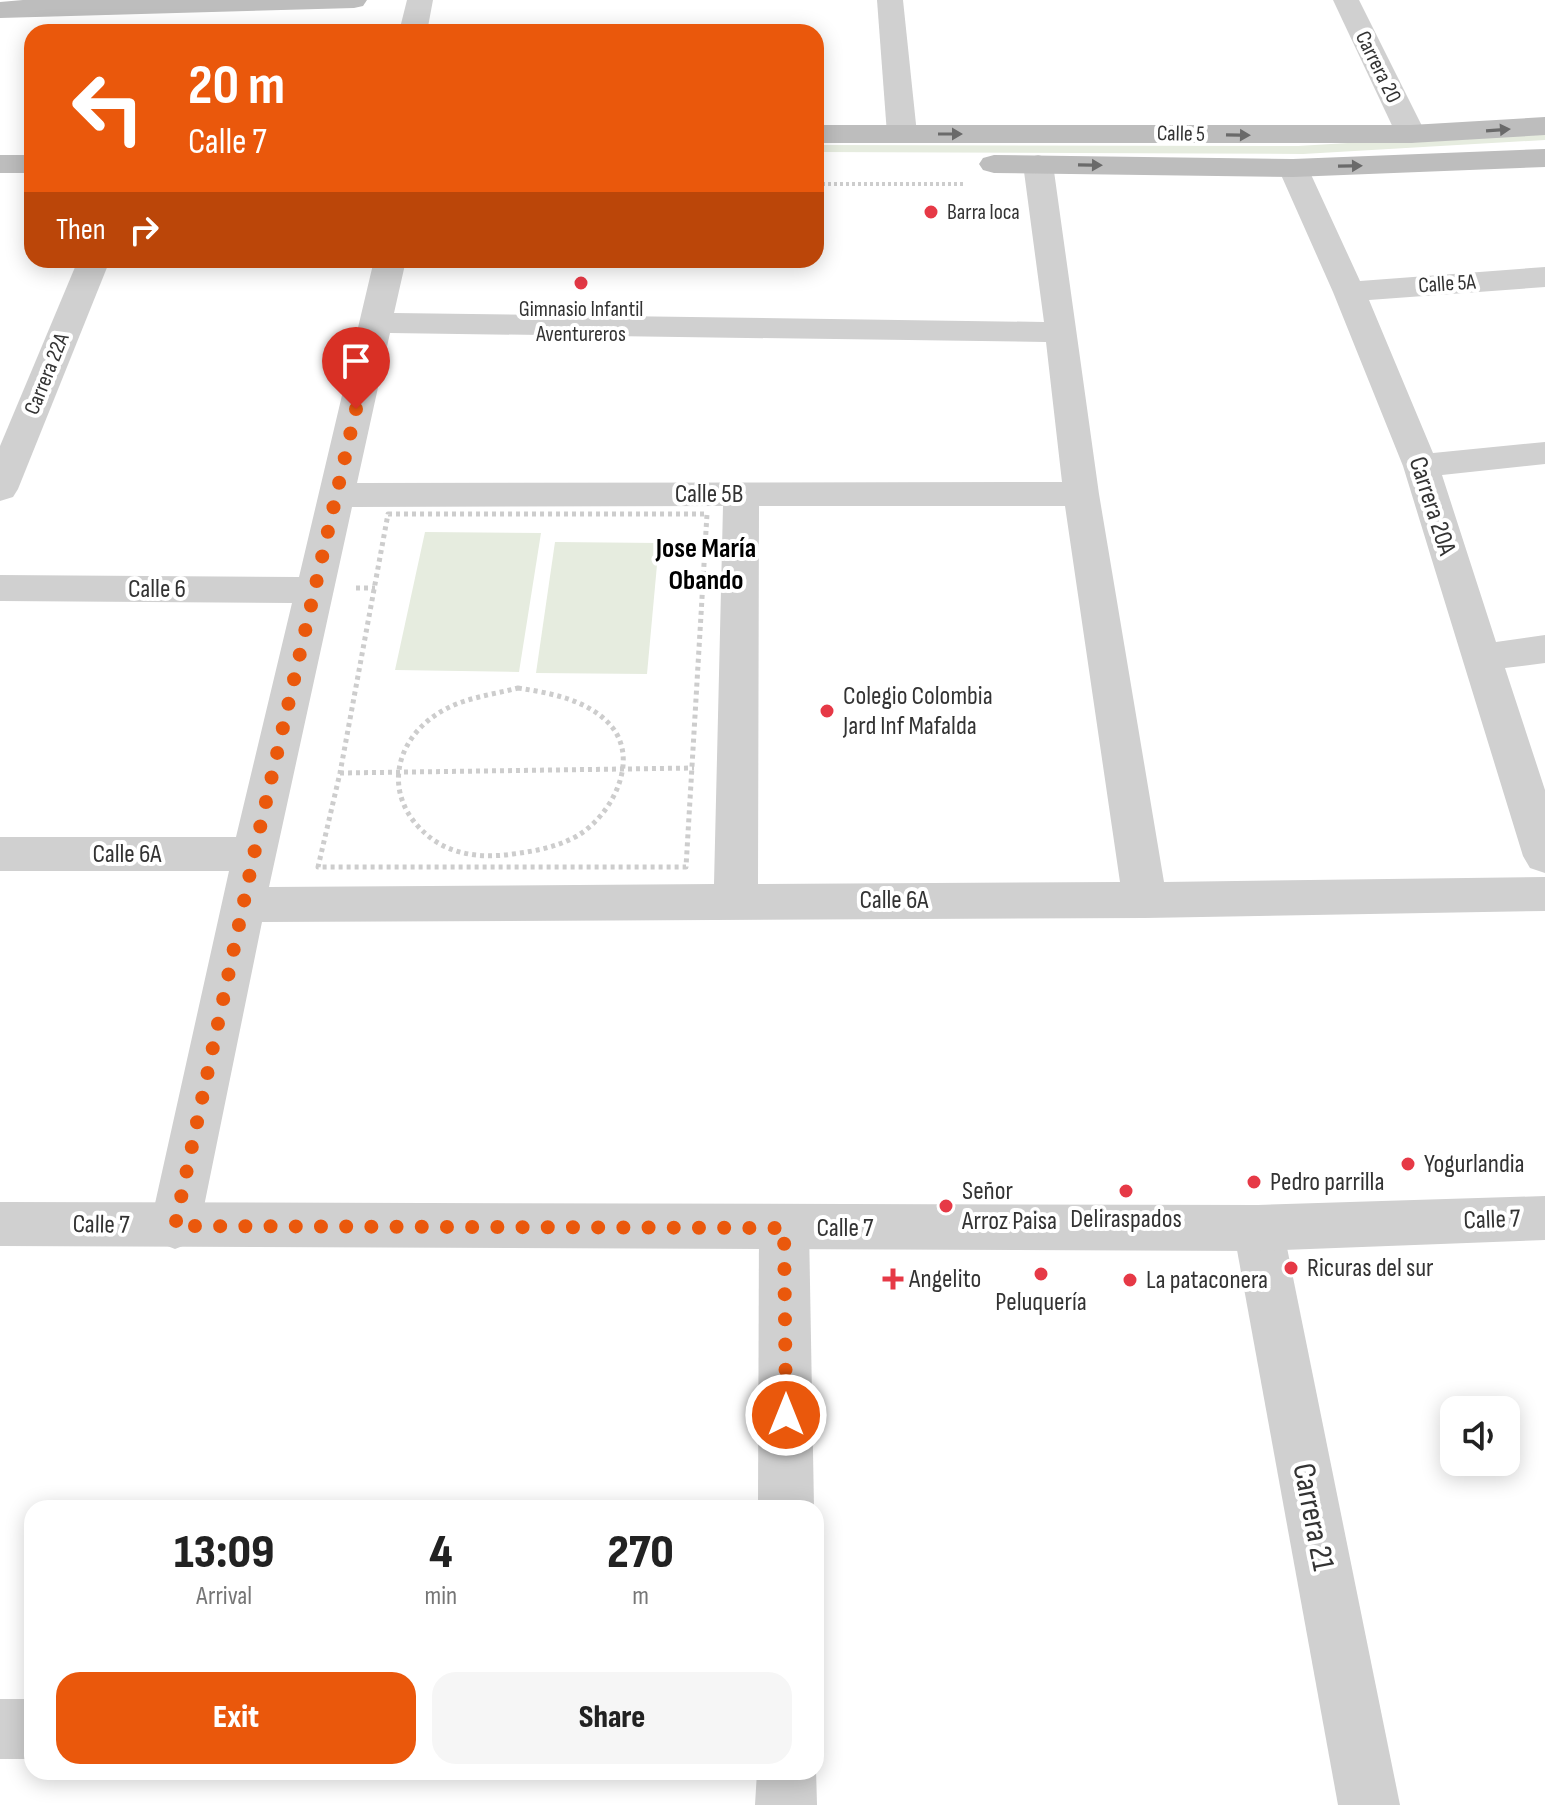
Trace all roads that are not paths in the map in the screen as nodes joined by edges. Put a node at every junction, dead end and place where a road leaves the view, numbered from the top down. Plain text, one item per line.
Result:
1 (354, 0) edge
2 (420, 0) edge
3 (890, 0) edge
4 (1346, 0) edge
5 (0, 10) edge
6 (415, 24) edge
7 (1545, 126) edge
8 (824, 134) edge
9 (902, 134) junction
10 (1411, 134) junction
11 (1545, 158) edge
12 (0, 164) edge
13 (24, 164) edge
14 (959, 164) dead end
15 (1038, 164) junction
16 (1293, 168) junction
17 (91, 268) edge
18 (388, 268) edge
19 (1545, 277) edge
20 (1349, 292) junction
21 (376, 323) junction
22 (1062, 332) junction
23 (1545, 453) edge
24 (1421, 466) junction
25 (0, 489) edge
26 (741, 494) junction
27 (1081, 494) junction
28 (337, 495) junction
29 (0, 588) edge
30 (315, 590) junction
31 (1545, 649) edge
32 (1480, 658) junction
33 (0, 854) edge
34 (254, 854) junction
35 (1545, 856) edge
36 (1545, 894) edge
37 (736, 899) junction
38 (1145, 901) junction
39 (243, 905) junction
40 (1545, 1218) edge
41 (0, 1224) edge
42 (175, 1226) junction
43 (784, 1228) junction
44 (1258, 1228) junction
45 (786, 1500) edge
46 (0, 1729) edge
47 (24, 1729) edge
48 (787, 1780) edge
49 (786, 1805) edge
50 (1369, 1805) edge

1 - 5 main road
2 - 6 street
3 - 9 street
4 - 10 street, Carrera 20
10 -> 7 main road, Calle 5
8 - 9 main road, Calle 5
9 -> 10 main road, Calle 5
16 -> 11 main road, Calle 5
12 - 13 main road
14 - 15 main road, Calle 5
15 -> 16 main road, Calle 5
15 - 22 street
16 - 20 street, Carrera 20A
17 - 25 street, Carrera 22A
18 - 21 street
19 - 20 street, Calle 5A
20 - 24 street, Carrera 20A
21 - 22 street
21 - 28 street
22 - 27 street
23 - 24 street
24 - 32 street, Carrera 20A
26 - 27 street, Calle 5B
26 - 28 street, Calle 5B
26 - 37 street
27 - 38 street
28 - 30 street
29 - 30 street, Calle 6
30 - 34 street
31 - 32 street
32 - 35 street, Carrera 20A
33 - 34 street, Calle 6A
34 - 39 street
36 - 38 street, Calle 6A
37 - 38 street, Calle 6A
37 - 39 street, Calle 6A
39 - 42 street
40 - 44 street, Calle 7
41 - 42 street, Calle 7
42 - 43 street, Calle 7
43 - 44 street, Calle 7
43 - 45 street
44 - 50 street, Carrera 21
46 - 47 street
48 - 49 street

